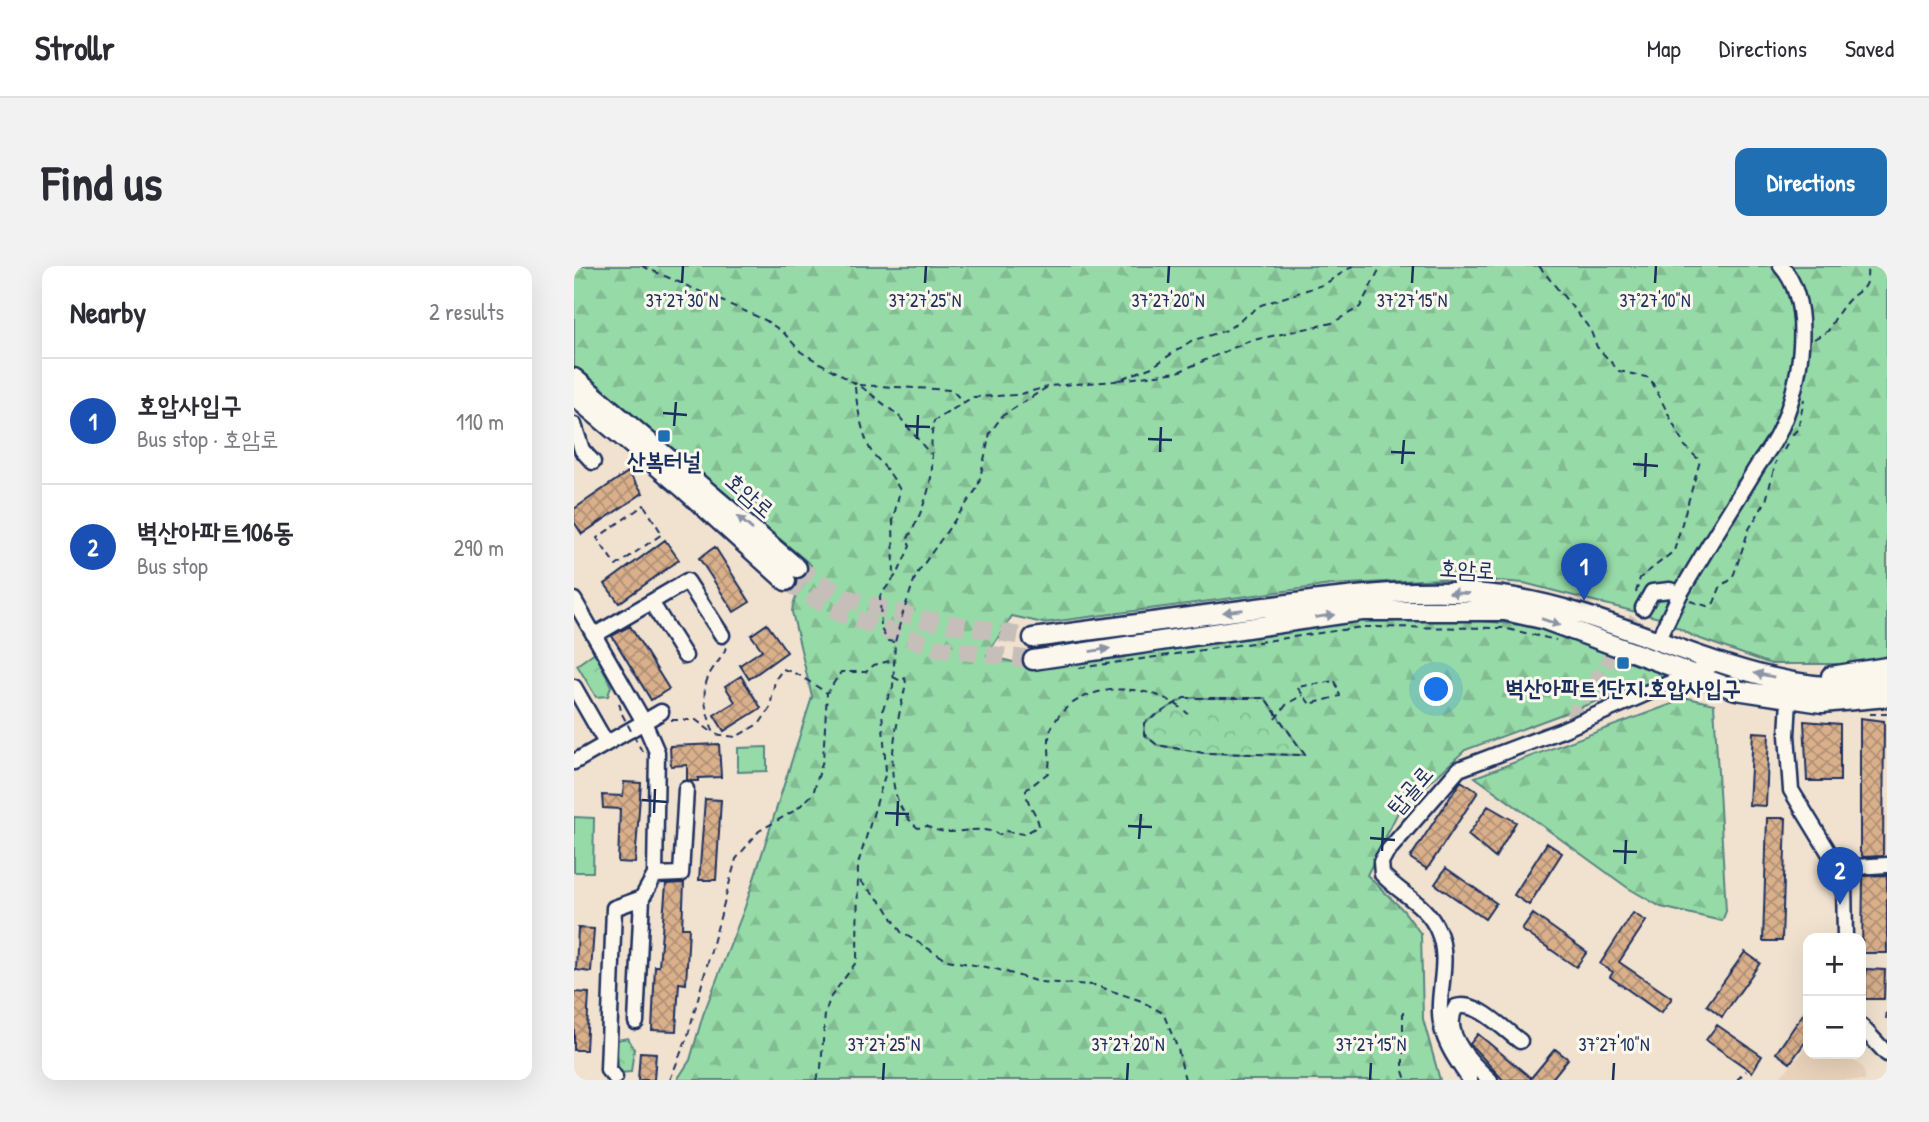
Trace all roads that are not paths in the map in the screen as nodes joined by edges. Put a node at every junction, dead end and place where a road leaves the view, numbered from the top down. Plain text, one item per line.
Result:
1 (1781, 266) edge
2 (574, 378) edge
3 (574, 396) edge
4 (574, 425) edge
5 (593, 462) dead end
6 (1680, 594) junction
7 (574, 600) edge
8 (651, 602) junction
9 (1638, 606) tunnel mouth
10 (595, 635) junction
11 (722, 635) road end
12 (1033, 638) tunnel mouth
13 (1658, 640) junction
14 (684, 656) dead end
15 (1033, 660) tunnel mouth
16 (1714, 664) junction
17 (1887, 667) edge
18 (1693, 674) junction
19 (1792, 680) junction
20 (1887, 685) edge
21 (574, 687) edge
22 (1887, 697) edge
23 (1789, 700) junction
24 (1822, 703) junction
25 (1887, 709) edge
26 (661, 712) dead end
27 (1571, 718) tunnel mouth
28 (644, 722) junction
29 (1562, 730) junction
30 (606, 743) junction
31 (574, 762) edge
32 (686, 789) dead end
33 (1836, 864) junction
34 (1887, 865) edge
35 (655, 874) junction
36 (642, 898) junction
37 (1845, 933) edge
38 (636, 1022) dead end
39 (1866, 1032) edge
40 (1520, 1041) dead end
41 (1887, 1055) edge
42 (615, 1077) dead end
43 (1470, 1080) edge
44 (1490, 1080) edge

1 - 6 street
3 -> 2 main road, 호암로
4 - 5 street
6 - 9 street
6 - 13 street
7 - 10 street
8 - 10 street
8 - 11 street
8 - 14 street
10 - 28 street
13 -> 12 main road, 호암로
13 - 16 main road, 호암로
15 -> 18 main road
16 - 18 street, 탑골로
19 -> 16 main road, 호암로
17 - 19 main road
18 - 23 main road
18 - 29 street, 탑골로
19 - 20 main road, 호암로
21 - 30 street
22 - 24 main road
23 - 24 main road
23 - 33 street
24 - 25 main road
26 - 28 street
27 - 29 street
28 - 30 street
28 - 35 street
29 - 43 street, 탑골로
30 - 31 street
32 - 35 street
33 - 34 street
33 - 37 street
35 - 36 street
36 - 38 street
36 - 42 street
39 - 41 street
40 - 44 street

